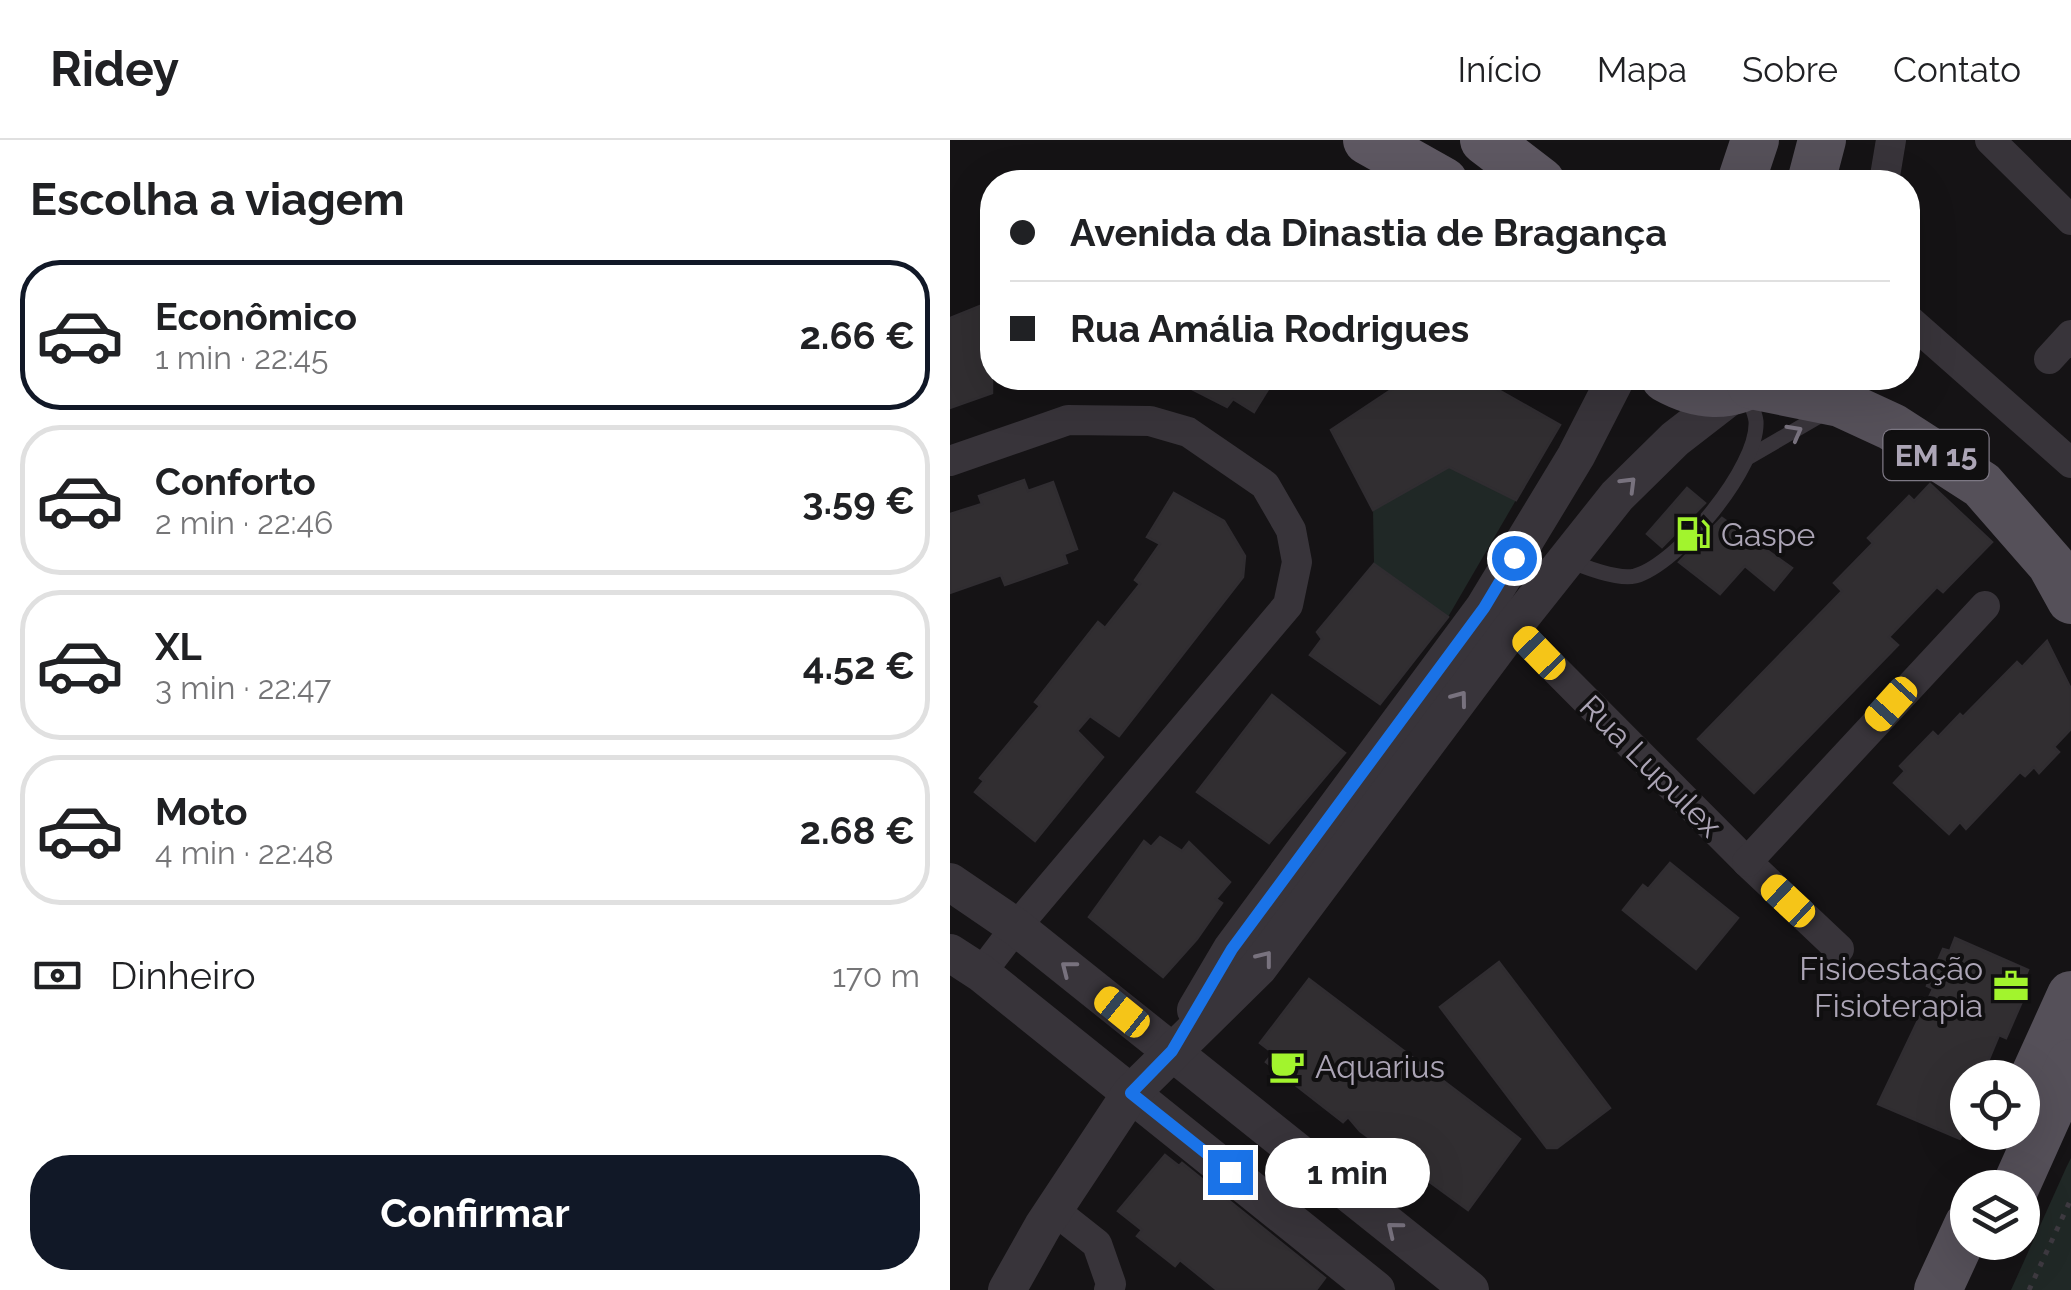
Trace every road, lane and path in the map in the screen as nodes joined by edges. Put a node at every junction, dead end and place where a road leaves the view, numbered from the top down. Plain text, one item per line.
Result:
1 (1368, 140) edge
2 (1485, 140) edge
3 (1756, 140) edge
4 (1822, 140) edge
5 (1891, 140) edge
6 (1990, 140) edge
7 (1422, 170) edge
8 (1524, 170) edge
9 (1745, 170) edge
10 (1814, 170) edge
11 (1886, 170) edge
12 (2071, 220) edge
13 (1920, 330) edge
14 (2071, 335) edge
15 (2049, 359) dead end
16 (1686, 390) edge
17 (1728, 390) edge
18 (1742, 390) edge
19 (1750, 390) edge
20 (1851, 390) edge
21 (1609, 393) edge
22 (1749, 457) junction
23 (950, 460) edge
24 (2071, 463) edge
25 (1567, 559) junction
26 (2066, 563) edge
27 (1985, 606) dead end
28 (1513, 626) junction
29 (1747, 862) junction
30 (950, 882) edge
31 (1016, 927) junction
32 (1839, 949) dead end
33 (950, 953) edge
34 (982, 974) junction
35 (2071, 995) edge
36 (1172, 1051) junction
37 (2040, 1063) edge
38 (2071, 1063) edge
39 (1131, 1093) junction
40 (2022, 1170) edge
41 (2071, 1199) edge
42 (1054, 1210) junction
43 (1952, 1260) edge
44 (1982, 1260) edge
45 (1007, 1290) edge
46 (1109, 1290) edge
47 (1376, 1290) edge
48 (1470, 1290) edge
49 (1938, 1290) edge
50 (1968, 1290) edge
51 (2029, 1290) edge

1 - 7 highway
2 - 8 highway
3 - 9 main road
4 - 10 main road
5 - 11 street
6 - 12 street
13 - 24 street
14 - 15 street
16 - 17 main road, EM 15
25 -> 18 street
19 - 22 lane
22 -> 20 lane
20 - 26 main road, EM 15
20 - 26 main road, EM 15
21 - 25 street
21 - 36 street
22 - 25 lane
23 - 31 street
25 - 28 street
27 - 29 street, Rua Lupulex
28 - 29 street, Rua Lupulex
36 -> 28 street
29 - 32 street, Rua Lupulex
30 - 31 street
31 - 34 street
36 -> 31 street
33 - 34 street
34 - 39 street
35 - 37 main road
36 - 39 street
48 -> 36 street
38 - 40 main road
39 - 42 street
39 - 47 street
41 - 51 path
42 - 45 street
42 - 46 street
43 - 49 main road
44 - 50 main road

